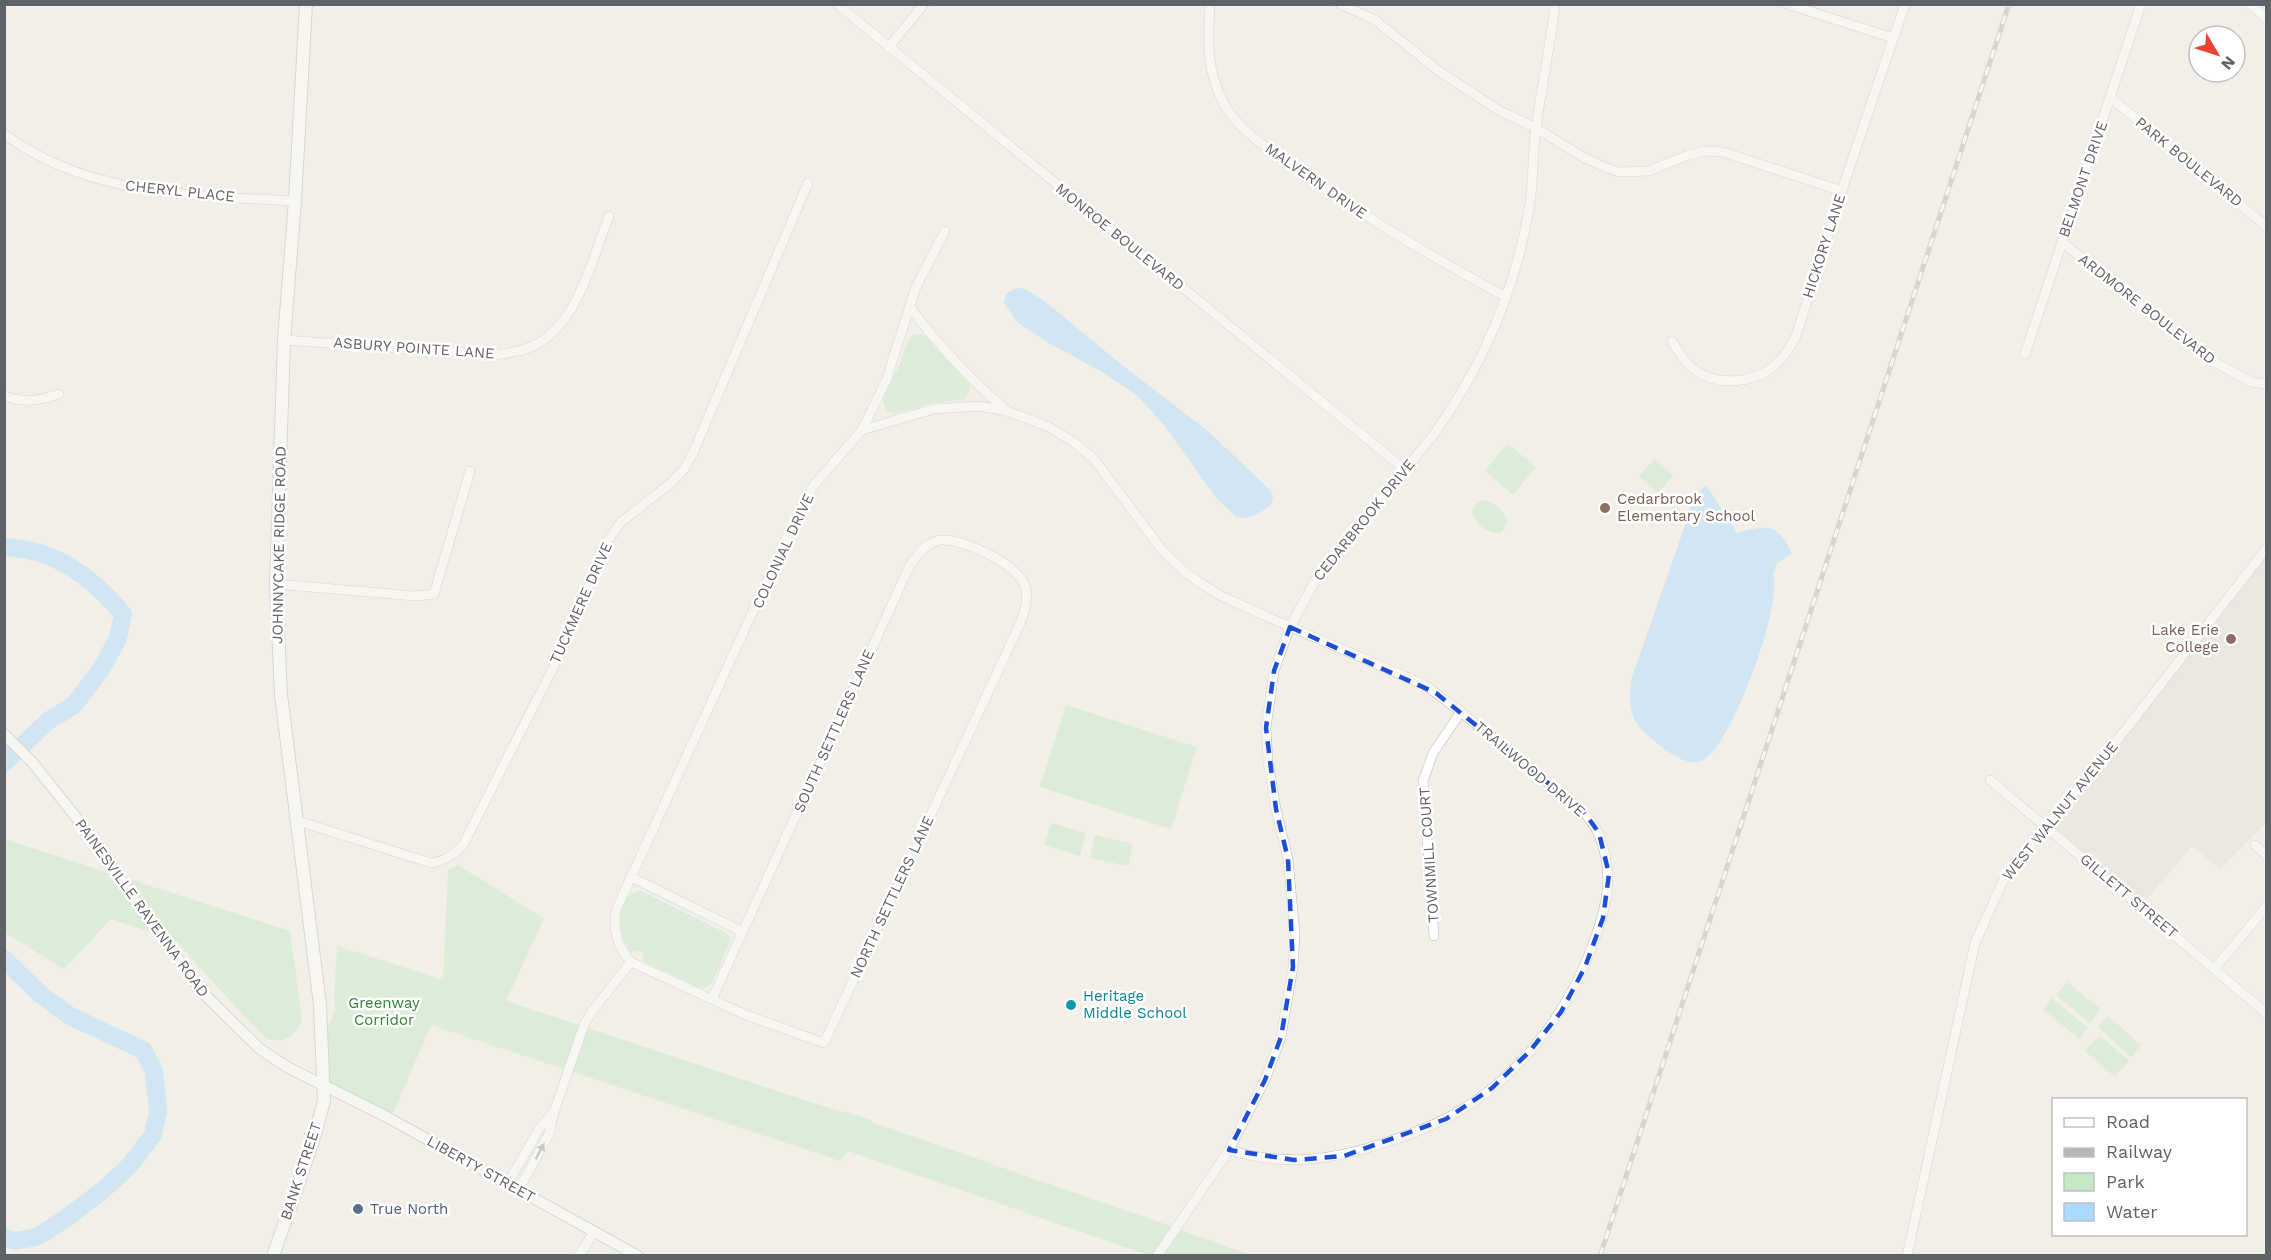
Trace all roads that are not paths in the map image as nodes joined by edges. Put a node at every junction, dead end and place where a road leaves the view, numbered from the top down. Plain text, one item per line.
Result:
1 (306, 4) edge
2 (837, 4) edge
3 (924, 4) edge
4 (1210, 4) edge
5 (1340, 4) edge
6 (1555, 4) edge
7 (1787, 4) edge
8 (1905, 4) edge
9 (2141, 4) edge
10 (2250, 4) edge
11 (2266, 18) edge
12 (1893, 38) junction
13 (888, 48) junction
14 (2111, 98) junction
15 (1536, 128) junction
16 (4, 134) edge
17 (808, 183) dead end
18 (1842, 191) junction
19 (295, 201) junction
20 (609, 216) dead end
21 (2266, 226) edge
22 (945, 231) dead end
23 (2062, 242) junction
24 (1506, 297) junction
25 (909, 306) junction
26 (284, 340) junction
27 (1672, 341) dead end
28 (2025, 354) dead end
29 (2266, 384) edge
30 (59, 394) dead end
31 (4, 396) edge
32 (1007, 411) junction
33 (862, 430) junction
34 (1404, 469) junction
35 (470, 471) dead end
36 (2266, 549) edge
37 (1006, 564) joint
38 (276, 584) junction
39 (1290, 627) junction
40 (1461, 712) junction
41 (7, 737) edge
42 (1990, 780) dead end
43 (295, 820) junction
44 (2046, 827) junction
45 (2255, 845) dead end
46 (2266, 855) edge
47 (631, 877) junction
48 (2266, 907) edge
49 (742, 932) junction
50 (1434, 936) dead end
51 (631, 963) junction
52 (2215, 968) junction
53 (712, 999) junction
54 (2266, 1013) edge
55 (323, 1084) junction
56 (554, 1112) junction
57 (1229, 1150) junction
58 (508, 1183) junction
59 (519, 1189) junction
60 (594, 1232) junction
61 (1160, 1251) edge
62 (273, 1256) edge
63 (579, 1256) edge
64 (638, 1256) edge
65 (1906, 1256) edge

1 - 19 main road, JOHNNYCAKE RIDGE ROAD
2 - 13 street, MONROE BOULEVARD
3 - 13 street
4 - 24 street, MALVERN DRIVE
5 - 15 street
6 - 15 street, CEDARBROOK DRIVE
7 - 12 street
8 - 12 street, HICKORY LANE
9 - 14 street, BELMONT DRIVE
10 - 11 street
12 - 18 street, HICKORY LANE
13 - 34 street, MONROE BOULEVARD
14 - 21 street, PARK BOULEVARD
14 - 23 street, BELMONT DRIVE
15 - 18 street
15 - 24 street, CEDARBROOK DRIVE
16 - 19 street, CHERYL PLACE
17 - 43 street, TUCKMERE DRIVE
18 - 27 street, HICKORY LANE
19 - 26 main road, JOHNNYCAKE RIDGE ROAD
20 - 26 street, ASBURY POINTE LANE
22 - 25 street, COLONIAL DRIVE
23 - 28 street, BELMONT DRIVE
23 - 29 street, ARDMORE BOULEVARD
24 - 34 street, CEDARBROOK DRIVE
25 - 32 street
25 - 33 street, COLONIAL DRIVE
26 - 38 main road, JOHNNYCAKE RIDGE ROAD
30 - 31 street
32 - 33 street
32 - 39 street
33 - 47 street, COLONIAL DRIVE
34 - 39 street, CEDARBROOK DRIVE
35 - 38 street
36 - 44 street, WEST WALNUT AVENUE
37 - 49 street, SOUTH SETTLERS LANE
37 - 53 street, NORTH SETTLERS LANE
38 - 43 main road, JOHNNYCAKE RIDGE ROAD
39 - 40 street, TRAILWOOD DRIVE
39 - 57 street, CEDARBROOK DRIVE
40 - 50 street, TOWNMILL COURT
40 - 57 street, TRAILWOOD DRIVE
41 - 55 street, PAINESVILLE RAVENNA ROAD
42 - 44 street, GILLETT STREET
43 - 55 main road, JOHNNYCAKE RIDGE ROAD
44 - 52 street, GILLETT STREET
44 - 65 street, WEST WALNUT AVENUE
45 - 46 street
47 - 49 street
47 - 51 street, COLONIAL DRIVE
48 - 52 street
49 - 53 street, SOUTH SETTLERS LANE
51 - 53 street, NORTH SETTLERS LANE
51 - 56 street
52 - 54 street, GILLETT STREET
55 - 58 street, LIBERTY STREET
55 - 62 main road, BANK STREET
56 - 58 street
59 -> 56 street
57 - 61 street
58 - 59 street, LIBERTY STREET
59 - 60 street, LIBERTY STREET
60 - 63 street
60 - 64 street, LIBERTY STREET

